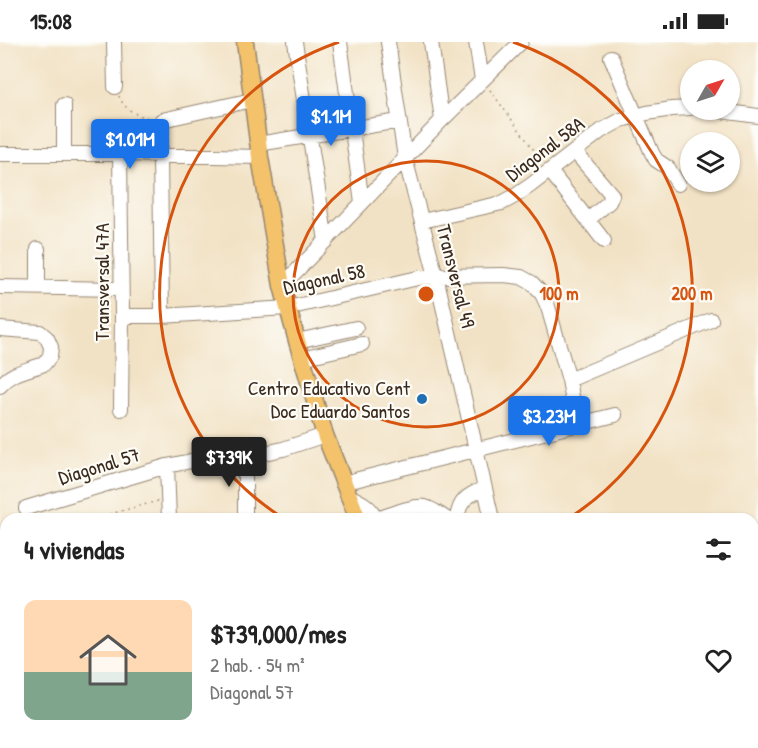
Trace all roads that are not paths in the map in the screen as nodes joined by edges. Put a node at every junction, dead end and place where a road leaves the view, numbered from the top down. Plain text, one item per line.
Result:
1 (114, 42) edge
2 (245, 42) edge
3 (295, 42) edge
4 (340, 42) edge
5 (388, 42) edge
6 (431, 42) edge
7 (476, 42) edge
8 (519, 43) edge
9 (612, 57) dead end
10 (482, 80) junction
11 (115, 87) road end
12 (252, 100) junction
13 (64, 105) dead end
14 (680, 109) edge
15 (740, 114) edge
16 (637, 115) junction
17 (758, 116) edge
18 (442, 120) junction
19 (399, 121) junction
20 (352, 128) junction
21 (309, 135) junction
22 (259, 151) junction
23 (575, 152) junction
24 (0, 154) edge
25 (64, 154) junction
26 (120, 154) junction
27 (160, 155) junction
28 (405, 158) junction
29 (550, 171) junction
30 (678, 184) dead end
31 (362, 203) junction
32 (422, 220) junction
33 (588, 220) junction
34 (326, 241) junction
35 (604, 241) dead end
36 (38, 249) dead end
37 (436, 276) junction
38 (282, 286) junction
39 (0, 287) edge
40 (38, 287) junction
41 (122, 289) junction
42 (288, 308) junction
43 (122, 316) junction
44 (162, 316) junction
45 (711, 320) dead end
46 (356, 328) dead end
47 (0, 329) edge
48 (297, 341) junction
49 (362, 344) dead end
50 (302, 358) junction
51 (569, 380) junction
52 (0, 386) edge
53 (121, 409) dead end
54 (615, 415) dead end
55 (577, 424) junction
56 (325, 435) junction
57 (476, 449) junction
58 (245, 457) junction
59 (167, 466) junction
60 (485, 488) junction
61 (346, 490) junction
62 (26, 508) dead end
63 (169, 513) edge
64 (245, 513) edge
65 (356, 513) edge
66 (373, 513) edge
67 (396, 513) edge
68 (438, 513) edge
69 (459, 513) edge
70 (491, 513) edge

1 - 11 street
2 - 12 main road
3 - 21 street
4 - 20 street
5 - 19 street, Transversal 49
6 - 18 street
7 - 10 street
8 - 10 street, Diagonal 58
9 - 16 street
10 - 18 street, Diagonal 58
12 - 22 main road
12 - 27 street
13 - 25 street
14 - 16 street, Diagonal 58A
15 - 17 street
16 - 23 street, Diagonal 58A
16 - 30 street
18 - 28 street, Diagonal 58
19 - 20 street
19 - 28 street, Transversal 49
20 - 21 street
20 - 31 street
21 - 22 street
21 - 34 street
22 - 27 street
22 - 38 main road
23 - 29 street, Diagonal 58A
23 - 33 street
24 - 25 street
25 - 26 street
26 - 27 street
26 - 41 street, Transversal 47A
27 - 44 street
28 - 31 street, Diagonal 58
28 - 32 street, Transversal 49
29 - 32 street, Diagonal 58A
29 - 33 street
31 - 34 street, Diagonal 58
32 - 37 street, Transversal 49
33 - 35 street
34 - 38 street, Diagonal 58
36 - 40 street
37 - 42 street, Diagonal 58
37 - 51 street, Diagonal 58
37 - 57 street, Transversal 49
38 - 42 main road
39 - 40 street
40 - 41 street
41 - 43 street, Transversal 47A
42 - 44 street, Diagonal 58
42 - 48 main road
43 - 44 street, Diagonal 58
43 - 53 street, Transversal 47A
45 - 51 street
46 - 48 street
47 - 52 street
48 - 50 main road
49 - 50 street
50 - 56 main road
51 - 55 street
54 - 55 street
55 - 57 street
56 - 58 street, Diagonal 57
56 - 61 main road
57 - 60 street, Transversal 49
57 - 61 street
58 - 59 street, Diagonal 57
58 - 64 street
59 - 62 street, Diagonal 57
59 - 63 street
60 - 69 street
60 - 70 street, Transversal 49
61 - 65 main road
61 - 66 street
67 - 68 street

